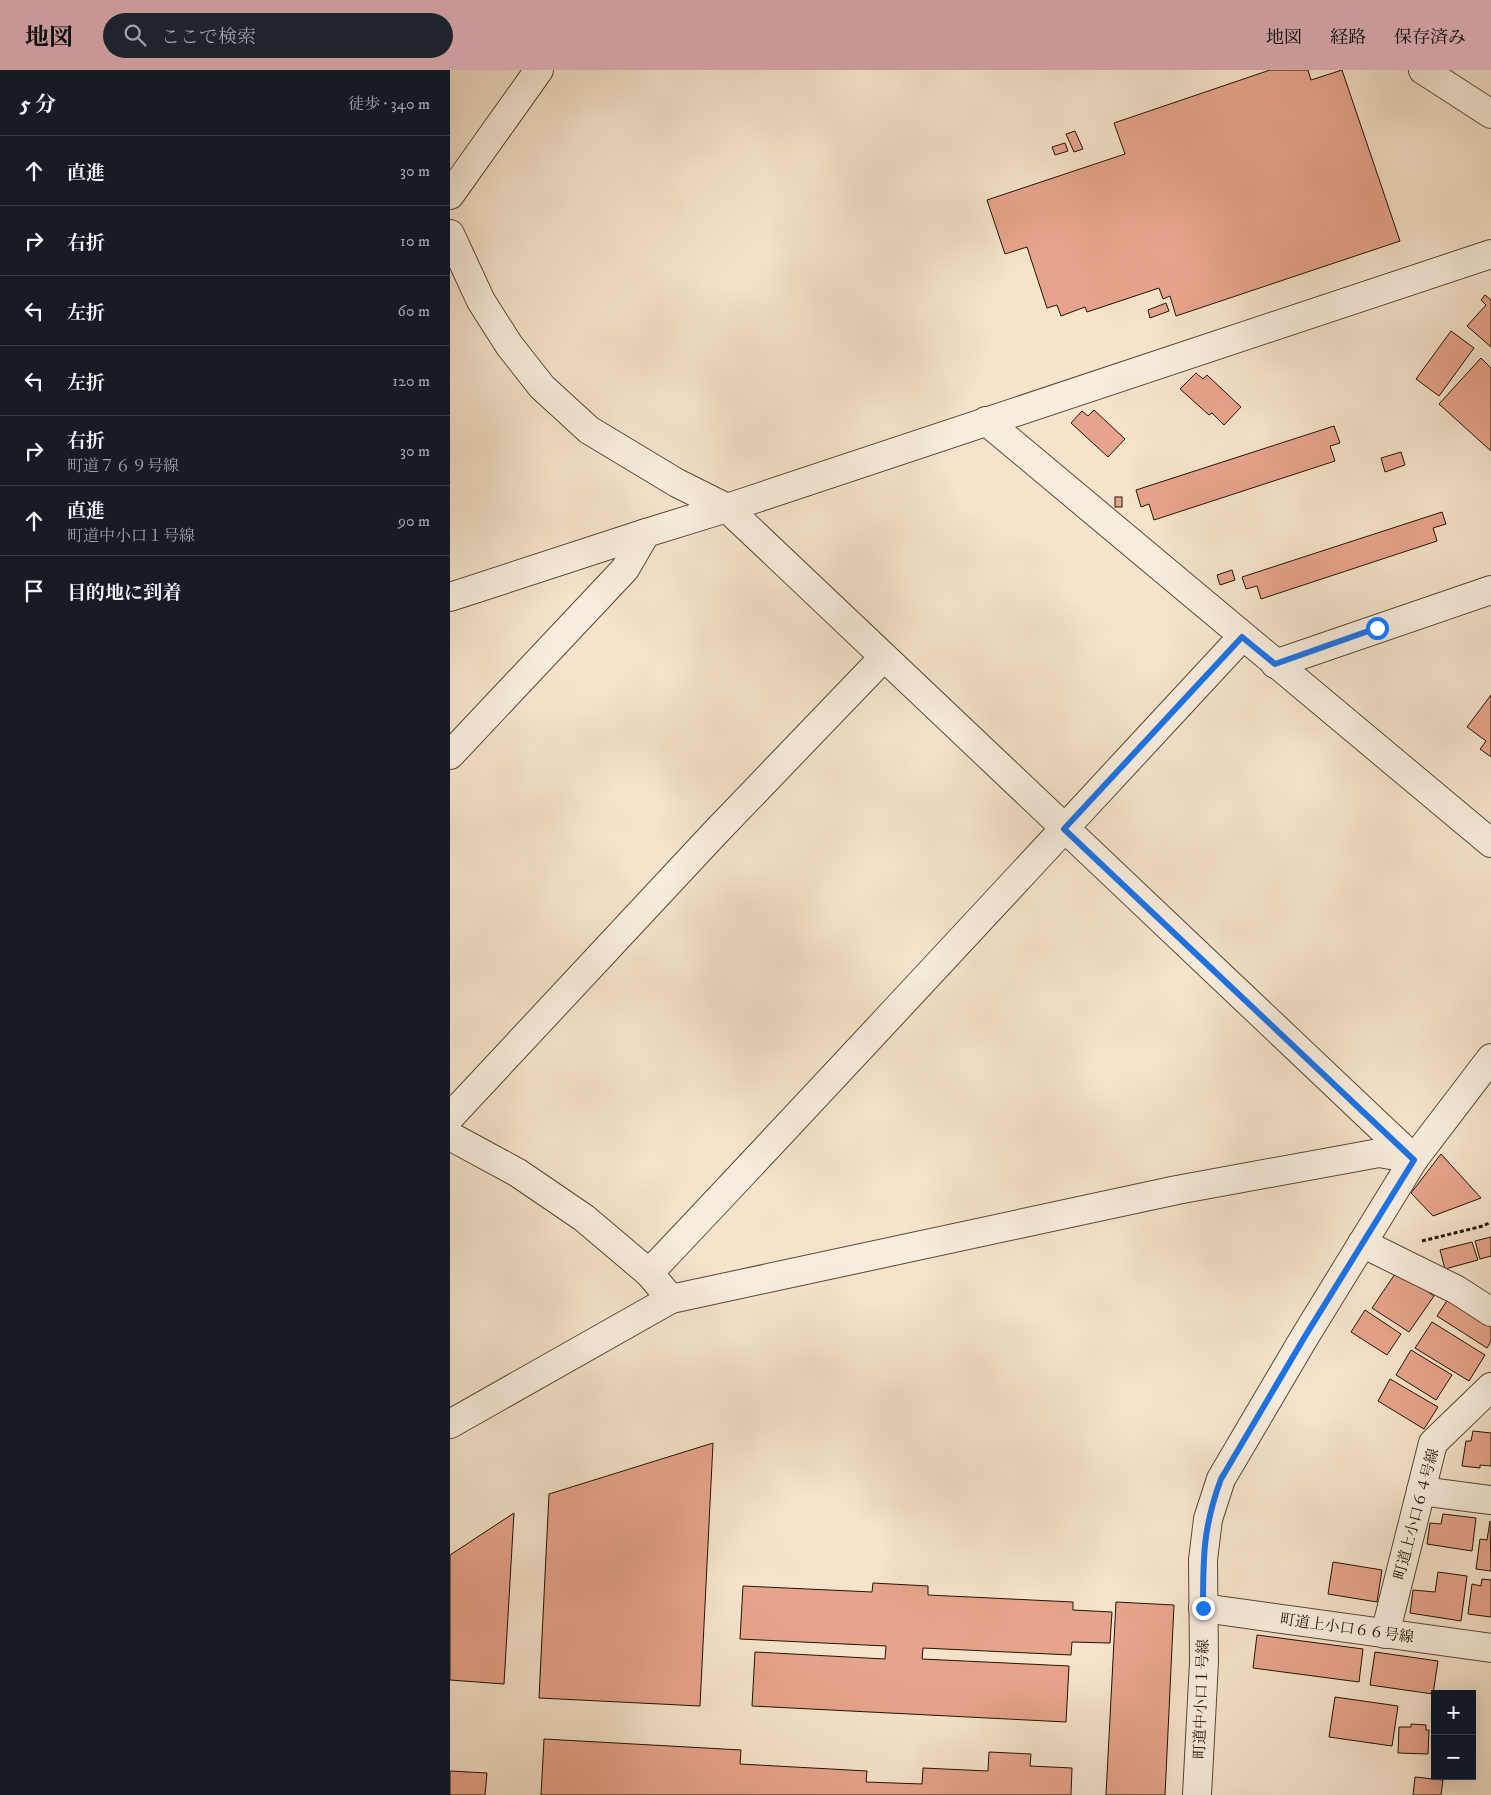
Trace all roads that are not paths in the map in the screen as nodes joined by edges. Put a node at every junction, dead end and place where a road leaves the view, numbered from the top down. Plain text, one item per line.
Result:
1 (539, 70) edge
2 (1423, 70) edge
3 (1491, 114) edge
4 (450, 195) edge
5 (450, 234) edge
6 (1491, 254) edge
7 (986, 421) junction
8 (727, 508) junction
9 (646, 533) junction
10 (1491, 590) edge
11 (450, 598) edge
12 (1242, 637) junction
13 (884, 657) junction
14 (1275, 664) junction
15 (450, 755) edge
16 (1064, 829) junction
17 (1491, 843) edge
18 (1491, 1058) edge
19 (450, 1117) edge
20 (450, 1136) edge
21 (1414, 1160) junction
22 (1352, 1260) junction
23 (649, 1273) junction
24 (671, 1299) junction
25 (1491, 1312) edge
26 (1491, 1387) edge
27 (450, 1424) edge
28 (1421, 1491) junction
29 (1491, 1500) edge
30 (1203, 1608) junction
31 (1385, 1634) junction
32 (1491, 1648) edge
33 (1197, 1795) edge

1 - 4 street
2 - 3 street
5 - 8 street
6 - 7 street
7 - 8 street
7 - 12 street
8 - 9 street
8 - 13 street
9 - 11 street
9 - 15 street
10 - 14 street
12 - 14 street
12 - 16 street
13 - 16 street
13 - 19 street
14 - 17 street
16 - 21 street
16 - 23 street
18 - 21 street, 町道中小口１号線
20 - 23 street
21 - 22 street, 町道中小口１号線
21 - 24 street
22 - 25 street
22 - 30 street, 町道中小口１号線
23 - 24 street
24 - 27 street
26 - 28 street, 町道上小口６４号線
28 - 29 street
28 - 31 street, 町道上小口６４号線
30 - 31 street, 町道上小口６６号線
30 - 33 street, 町道中小口１号線
31 - 32 street, 町道上小口６６号線

